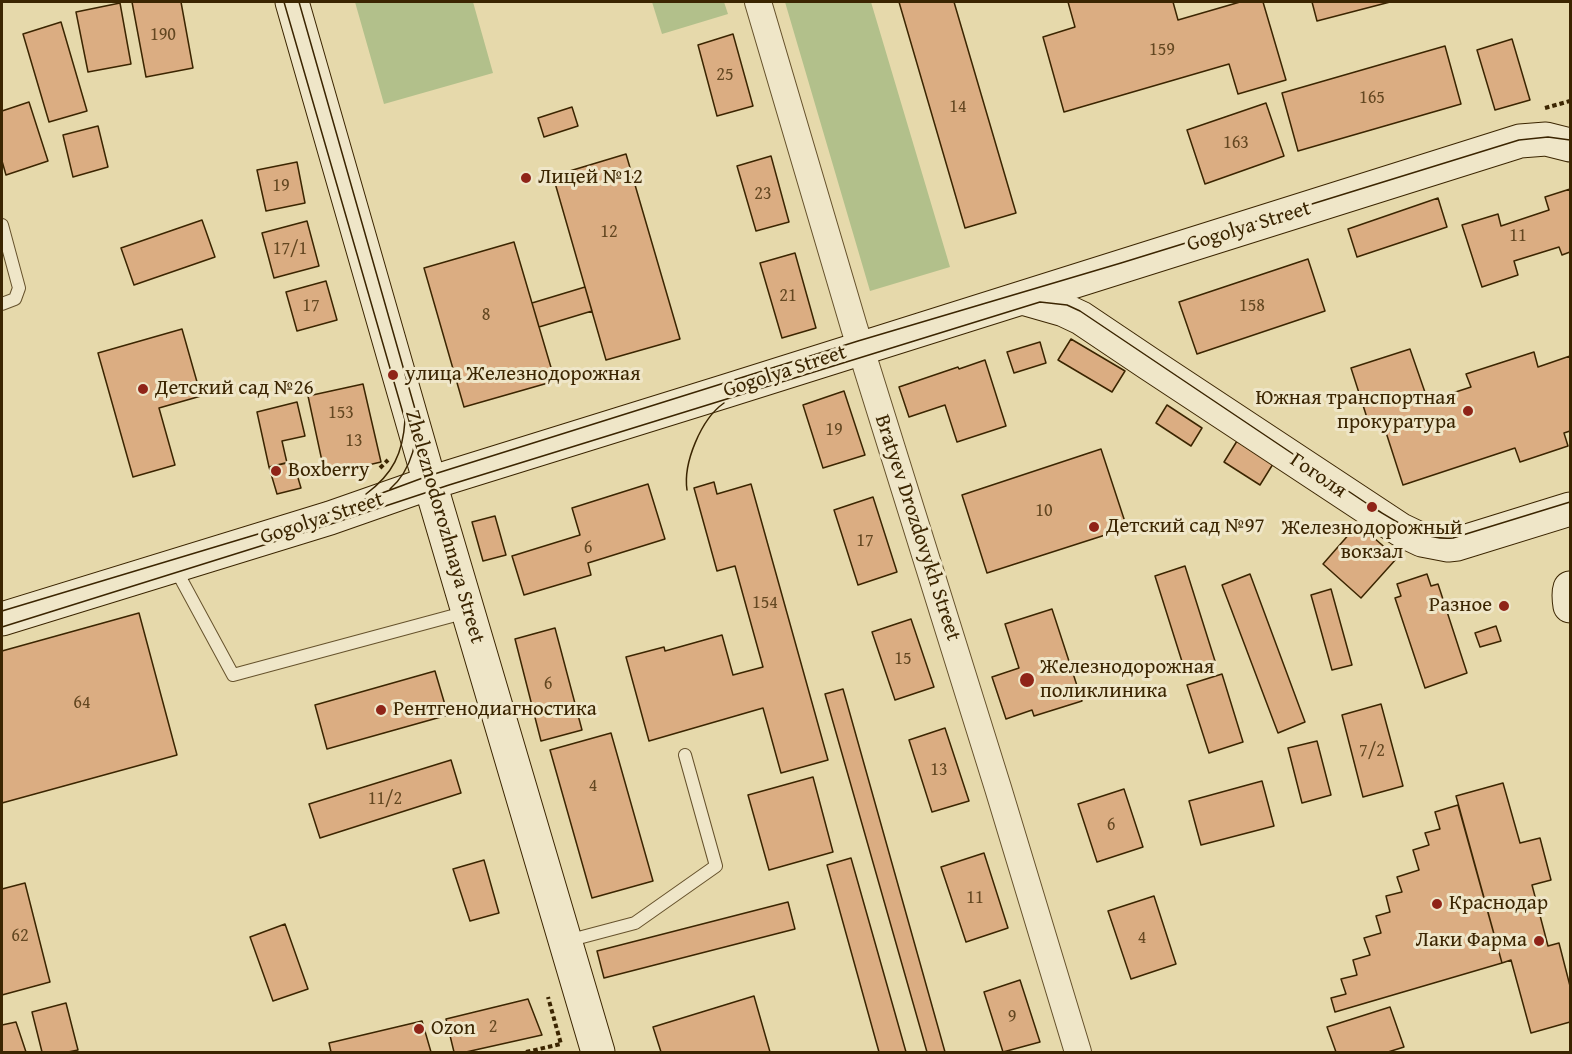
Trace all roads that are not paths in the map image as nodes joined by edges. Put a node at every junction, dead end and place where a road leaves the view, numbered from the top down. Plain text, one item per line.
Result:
1 (292, 2) edge
2 (758, 2) edge
3 (1570, 145) edge
4 (2, 225) edge
5 (1022, 298) junction
6 (2, 304) edge
7 (860, 348) junction
8 (430, 483) junction
9 (1570, 509) edge
10 (174, 566) junction
11 (1570, 588) edge
12 (1570, 606) edge
13 (468, 612) junction
14 (2, 619) edge
15 (685, 755) dead end
16 (566, 942) junction
17 (598, 1053) edge
18 (1078, 1053) edge

1 - 8 street, Zheleznodorozhnaya Street
2 - 7 street, Bratyev Drozdovykh Street
3 - 5 street, Gogolya Street
4 - 6 lane
5 - 7 street, Gogolya Street
5 - 9 street, Гоголя
7 - 8 street, Gogolya Street
7 - 18 street, Bratyev Drozdovykh Street
8 - 10 street, Gogolya Street
8 - 13 street, Zheleznodorozhnaya Street
10 - 13 lane
10 - 14 street, Gogolya Street
11 - 12 street
13 - 16 street, Zheleznodorozhnaya Street
15 - 16 lane
16 - 17 street, Zheleznodorozhnaya Street

